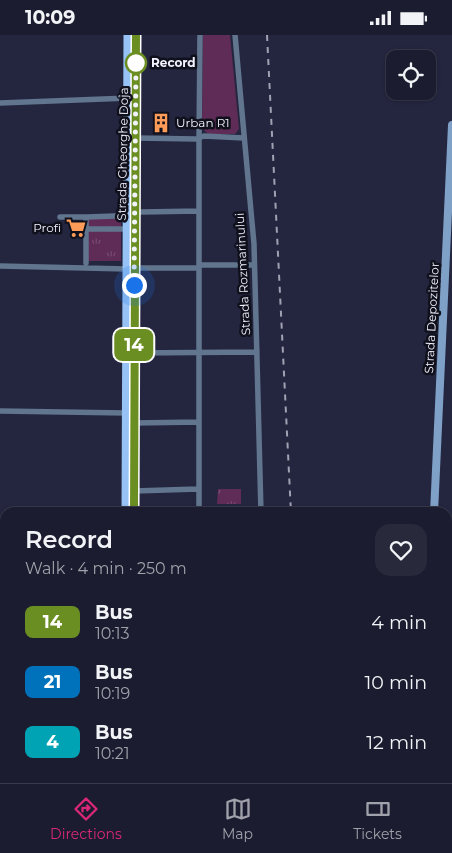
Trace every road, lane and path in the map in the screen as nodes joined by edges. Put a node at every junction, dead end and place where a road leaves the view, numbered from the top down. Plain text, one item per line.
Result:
1 (128, 35) edge
2 (136, 35) edge
3 (200, 35) edge
4 (234, 35) edge
5 (132, 98) junction
6 (0, 103) edge
7 (452, 125) edge
8 (244, 137) junction
9 (136, 138) junction
10 (199, 139) junction
11 (199, 211) junction
12 (141, 212) dead end
13 (115, 216) dead end
14 (60, 217) dead end
15 (86, 217) junction
16 (86, 229) junction
17 (122, 229) dead end
18 (86, 263) dead end
19 (254, 265) junction
20 (0, 266) edge
21 (199, 267) junction
22 (130, 269) junction
23 (200, 352) junction
24 (257, 352) junction
25 (134, 353) junction
26 (0, 411) edge
27 (126, 413) junction
28 (199, 422) junction
29 (134, 423) junction
30 (198, 489) junction
31 (134, 491) junction
32 (126, 507) edge
33 (134, 507) edge
34 (198, 507) edge
35 (260, 507) edge
36 (434, 507) edge

1 - 5 main road, Strada Gheorghe Doja
2 - 5 main road, Strada Gheorghe Doja
3 - 10 street
4 - 8 street, Strada Rozmarinului
5 - 6 street
5 - 9 main road, Strada Gheorghe Doja
5 - 22 main road, Strada Gheorghe Doja
7 - 36 street, Strada Depozitelor
8 - 10 street
8 - 19 street, Strada Rozmarinului
9 - 10 street
9 - 22 main road, Strada Gheorghe Doja
10 - 11 street
11 - 12 street
11 - 21 street
13 - 15 street
14 - 15 street
15 - 16 street
16 - 17 street
16 - 18 street
19 - 21 street
19 - 24 street, Strada Rozmarinului
20 - 22 street
21 - 22 street
21 - 23 street
22 - 25 main road, Strada Gheorghe Doja
22 - 27 main road, Strada Gheorghe Doja
23 - 24 street
23 - 25 street
23 - 28 street
24 - 35 street, Strada Rozmarinului
25 - 29 main road, Strada Gheorghe Doja
26 - 27 street
27 - 32 main road, Strada Gheorghe Doja
28 - 29 street
28 - 30 street
29 - 31 main road, Strada Gheorghe Doja
30 - 31 street
30 - 34 street
31 - 33 main road, Strada Gheorghe Doja

